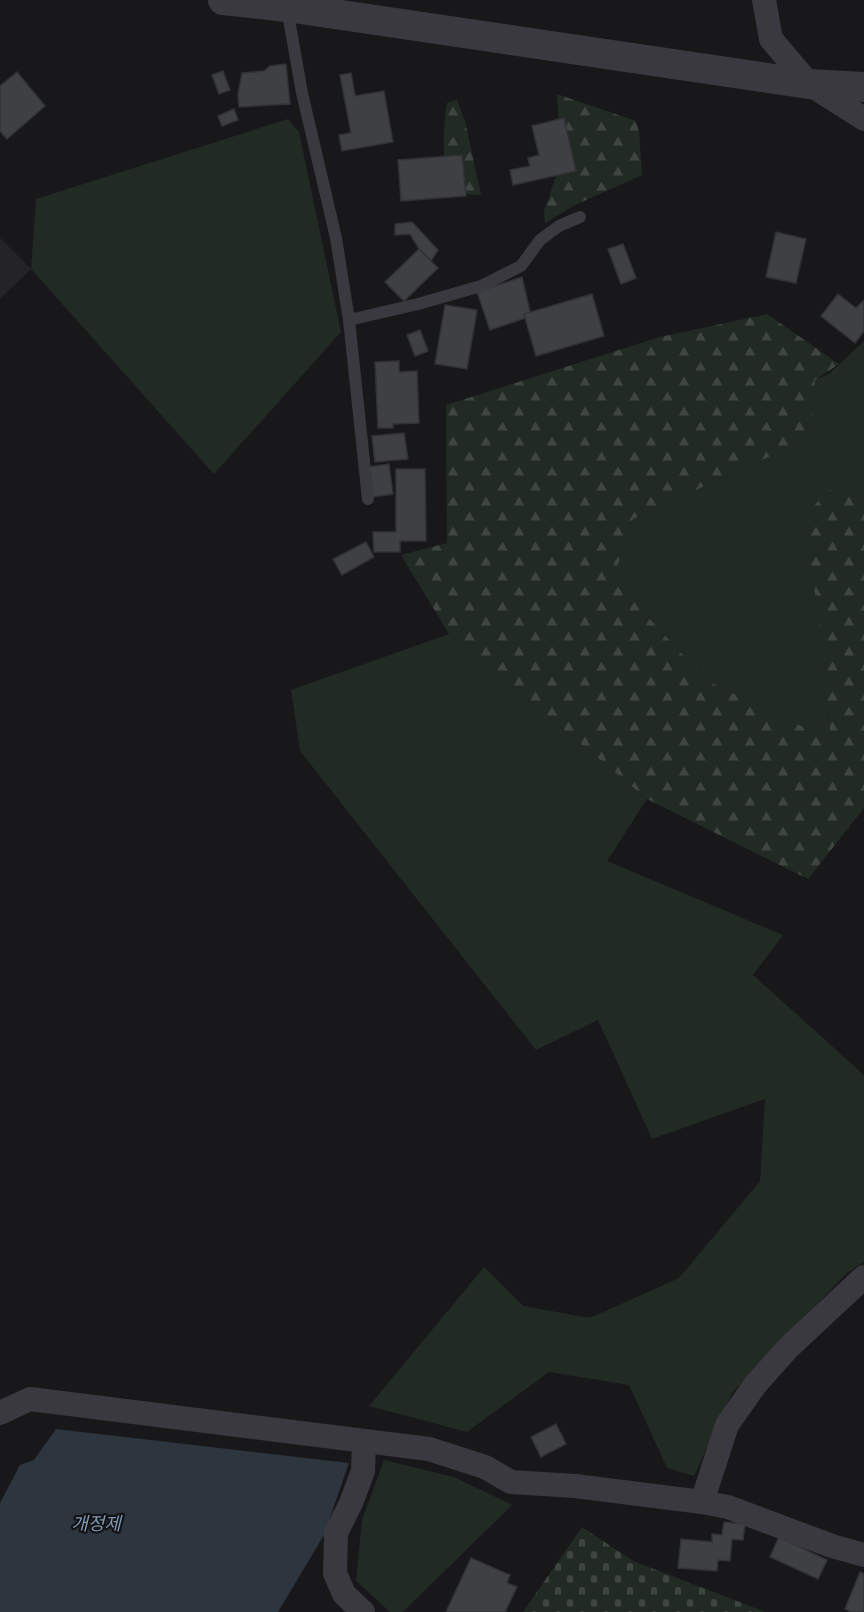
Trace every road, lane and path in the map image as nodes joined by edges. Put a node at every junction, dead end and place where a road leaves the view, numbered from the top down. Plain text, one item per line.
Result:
1 (223, 0) edge
2 (764, 0) edge
3 (287, 6) junction
4 (809, 84) junction
5 (864, 87) edge
6 (864, 118) edge
7 (580, 217) dead end
8 (349, 320) junction
9 (368, 499) dead end
10 (864, 1277) edge
11 (0, 1413) edge
12 (363, 1441) junction
13 (702, 1502) junction
14 (864, 1555) edge
15 (363, 1612) edge

1 - 3 street
2 - 4 street
3 - 4 street
3 - 8 lane
4 - 5 street
4 - 6 street
7 - 8 lane
8 - 9 lane
10 - 13 street
11 - 12 street
12 - 13 street
12 - 15 street
13 - 14 street

